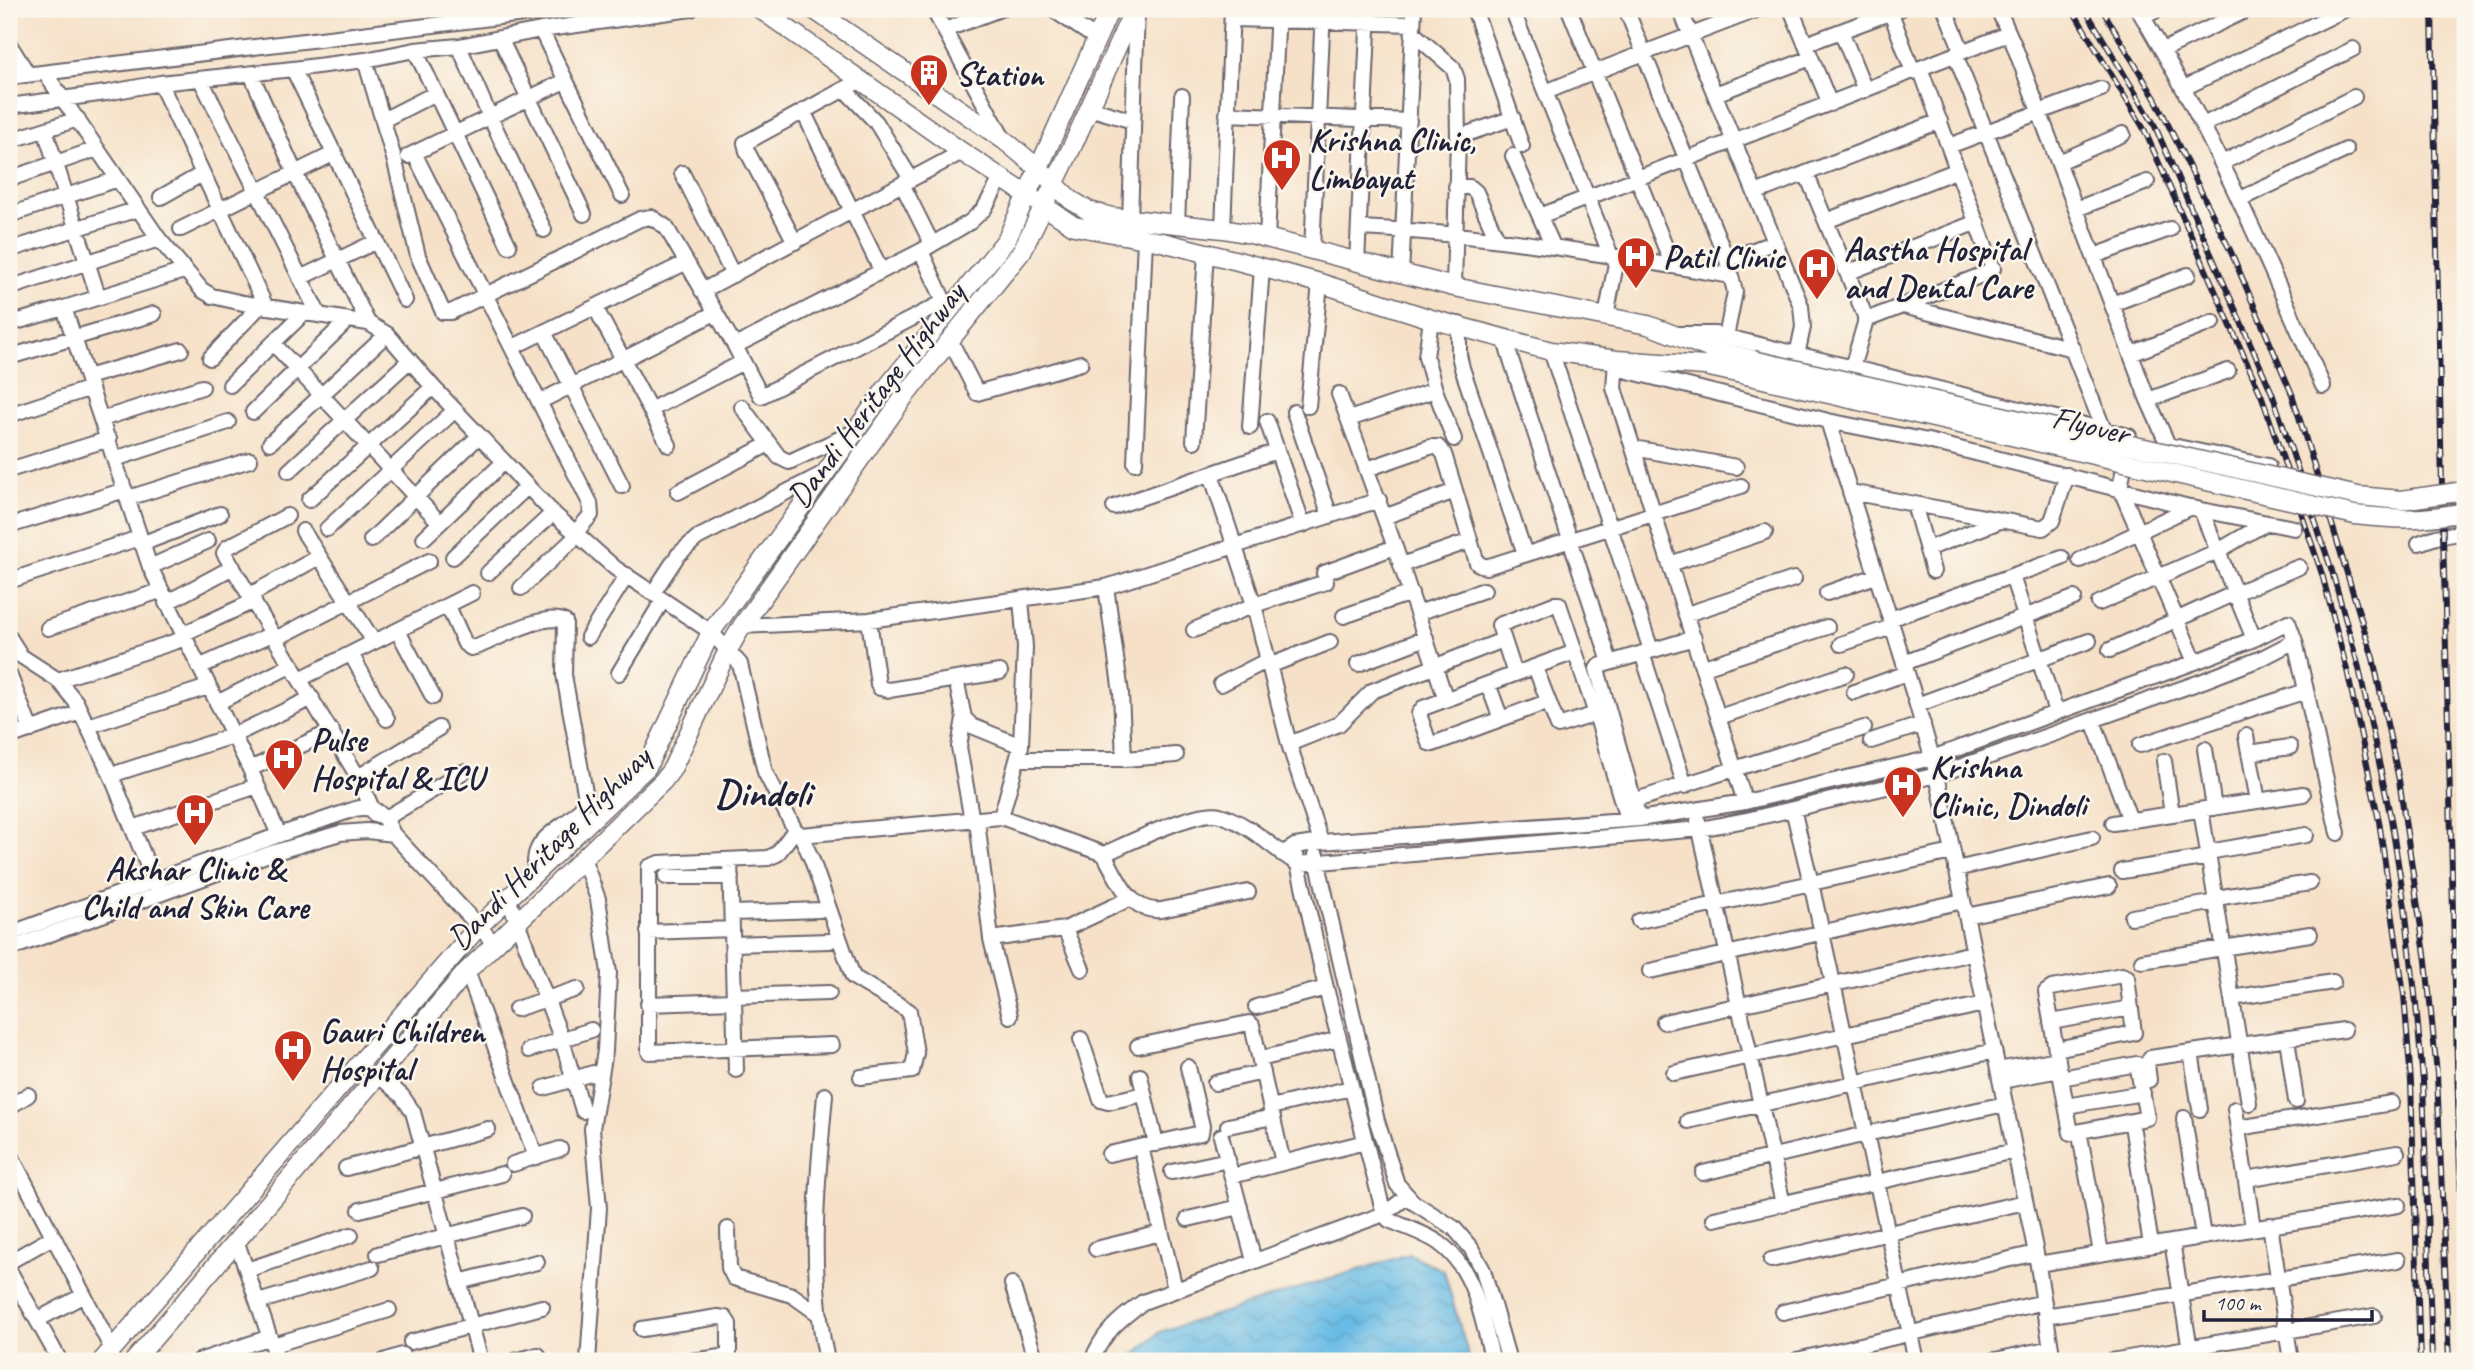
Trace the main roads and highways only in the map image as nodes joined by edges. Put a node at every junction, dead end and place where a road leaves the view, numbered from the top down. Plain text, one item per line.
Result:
1 (761, 9) edge
2 (813, 9) edge
3 (1110, 9) edge
4 (1135, 9) edge
5 (1039, 169) junction
6 (1054, 184) junction
7 (1027, 193) junction
8 (1044, 206) junction
9 (1708, 358) junction
10 (1749, 367) junction
11 (2465, 491) edge
12 (2465, 512) edge
13 (108, 1355) edge
14 (134, 1361) edge

1 - 7 main road
2 - 5 main road
3 - 5 main road, Dandi Heritage Highway
4 - 6 main road, Dandi Heritage Highway
5 - 6 main road
5 - 7 main road, Dandi Heritage Highway
6 - 8 main road, Dandi Heritage Highway
6 - 9 main road
7 - 8 main road
7 - 13 main road, Dandi Heritage Highway
8 - 9 main road
8 - 14 main road, Dandi Heritage Highway
9 - 10 main road, Flyover
10 - 11 main road, Flyover, bridge
10 - 12 main road, Flyover, bridge

